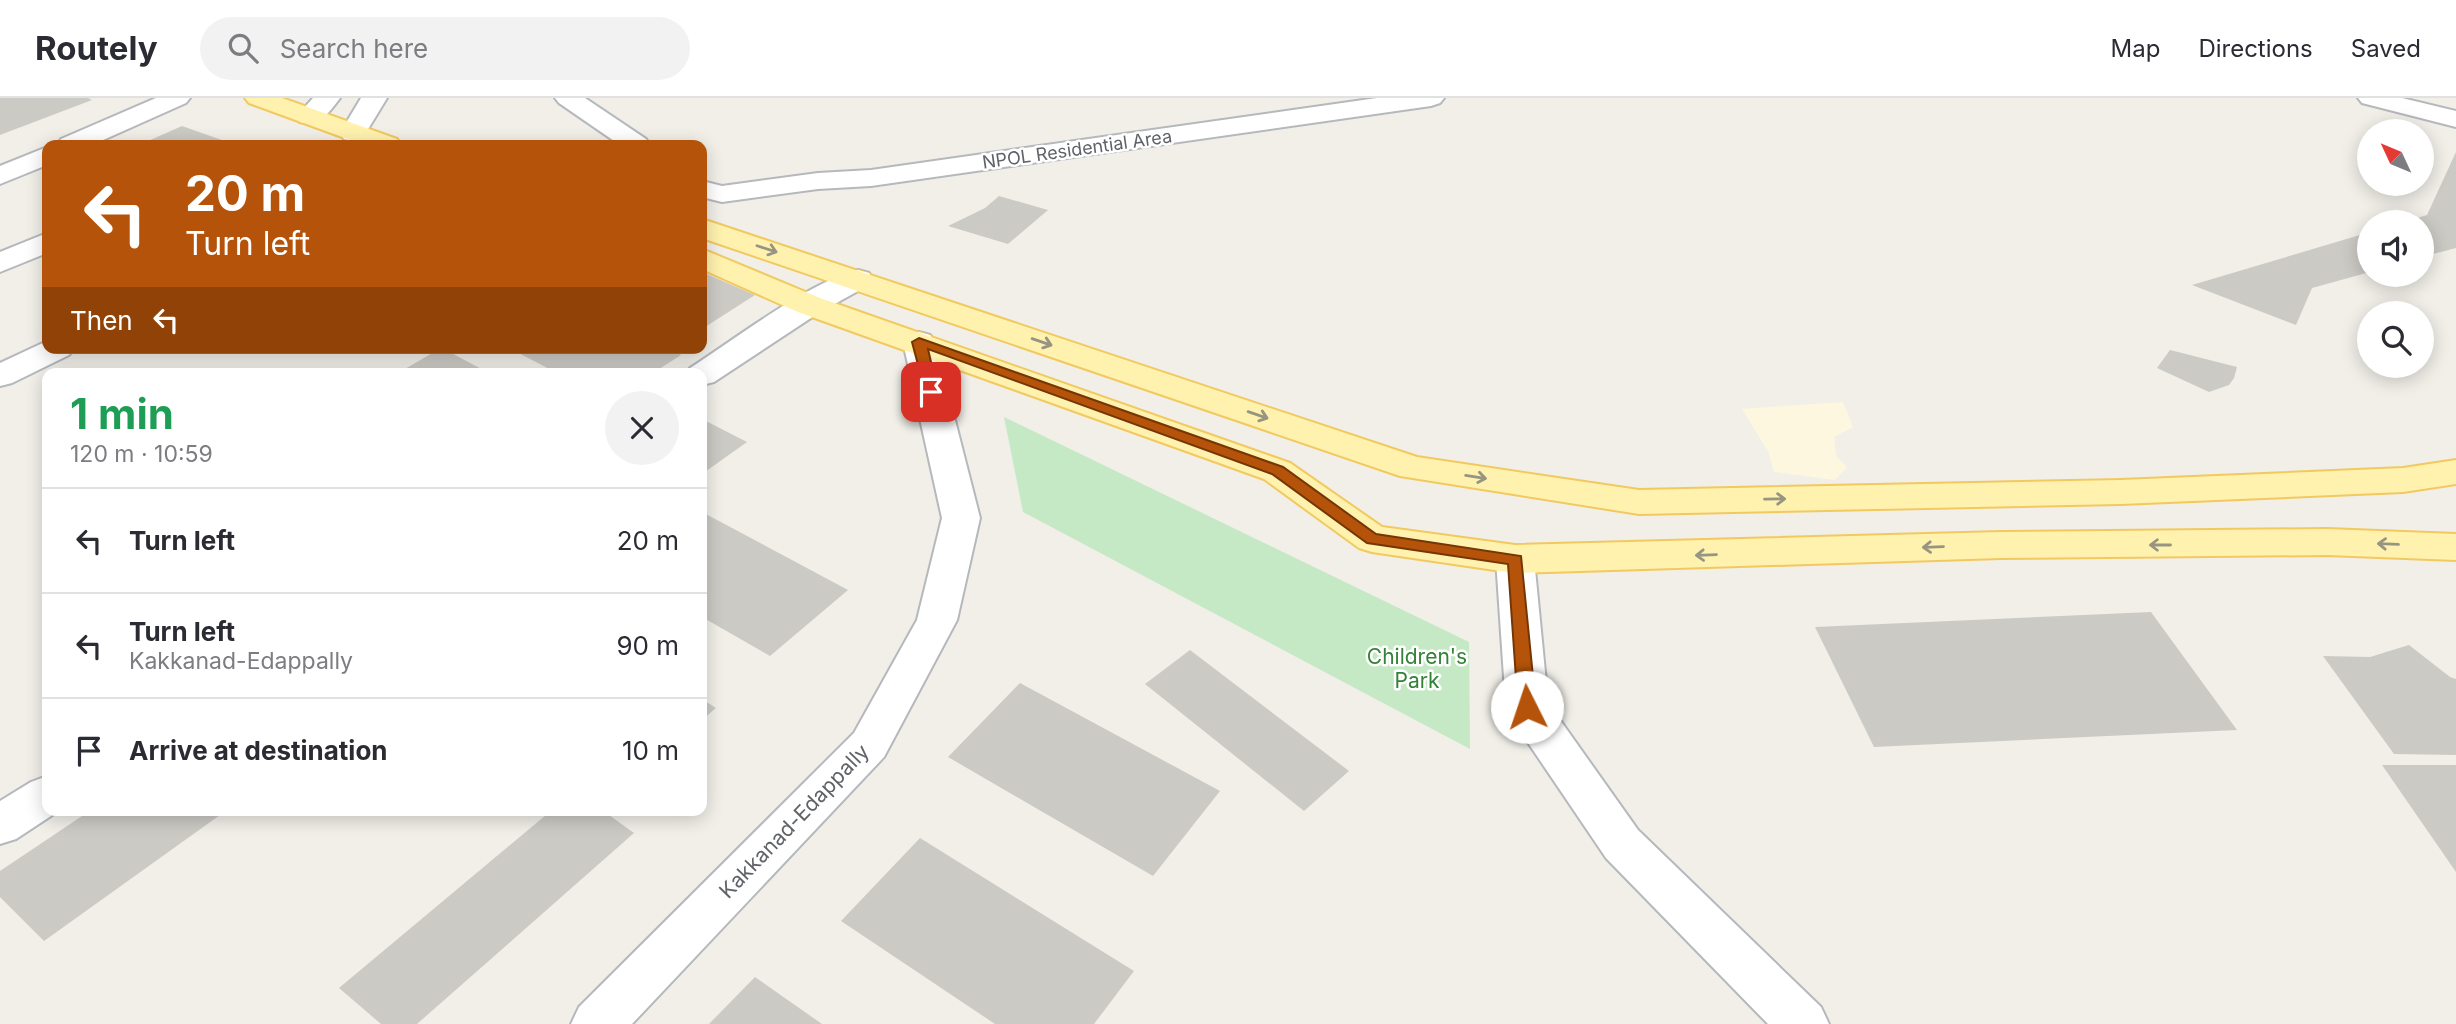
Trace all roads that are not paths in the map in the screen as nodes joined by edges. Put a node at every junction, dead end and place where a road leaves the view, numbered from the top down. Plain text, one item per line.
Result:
1 (177, 98) edge
2 (258, 98) edge
3 (374, 98) edge
4 (568, 98) edge
5 (1431, 98) edge
6 (2371, 98) edge
7 (1344, 104) edge
8 (318, 107) edge
9 (2456, 119) edge
10 (353, 133) junction
11 (81, 140) edge
12 (373, 140) edge
13 (630, 140) edge
14 (42, 157) edge
15 (10, 172) edge
16 (871, 178) junction
17 (42, 181) edge
18 (709, 198) edge
19 (707, 218) edge
20 (707, 230) edge
21 (42, 244) edge
22 (707, 260) edge
23 (0, 264) edge
24 (858, 279) junction
25 (809, 305) junction
26 (919, 342) junction
27 (46, 354) edge
28 (707, 372) edge
29 (0, 376) edge
30 (2456, 472) edge
31 (2456, 547) edge
32 (1515, 559) junction
33 (42, 798) edge
34 (0, 825) edge
35 (597, 1024) edge
36 (1803, 1024) edge

1 - 11 street
2 - 8 main road
3 - 10 street
4 - 13 street
5 - 7 street, NPOL Residential Area
6 - 9 street
7 - 16 street, NPOL Residential Area
8 - 10 main road
10 - 12 main road
14 - 15 street
15 - 17 street
16 - 18 street, NPOL Residential Area
16 - 19 street
20 -> 24 main road
21 - 23 street
22 - 25 main road
24 - 25 street
24 -> 30 main road
25 - 26 main road
25 - 28 street
26 - 32 main road
26 - 35 street, Kakkanad-Edappally
27 - 29 street
31 -> 32 main road
32 - 36 street
33 - 34 street

